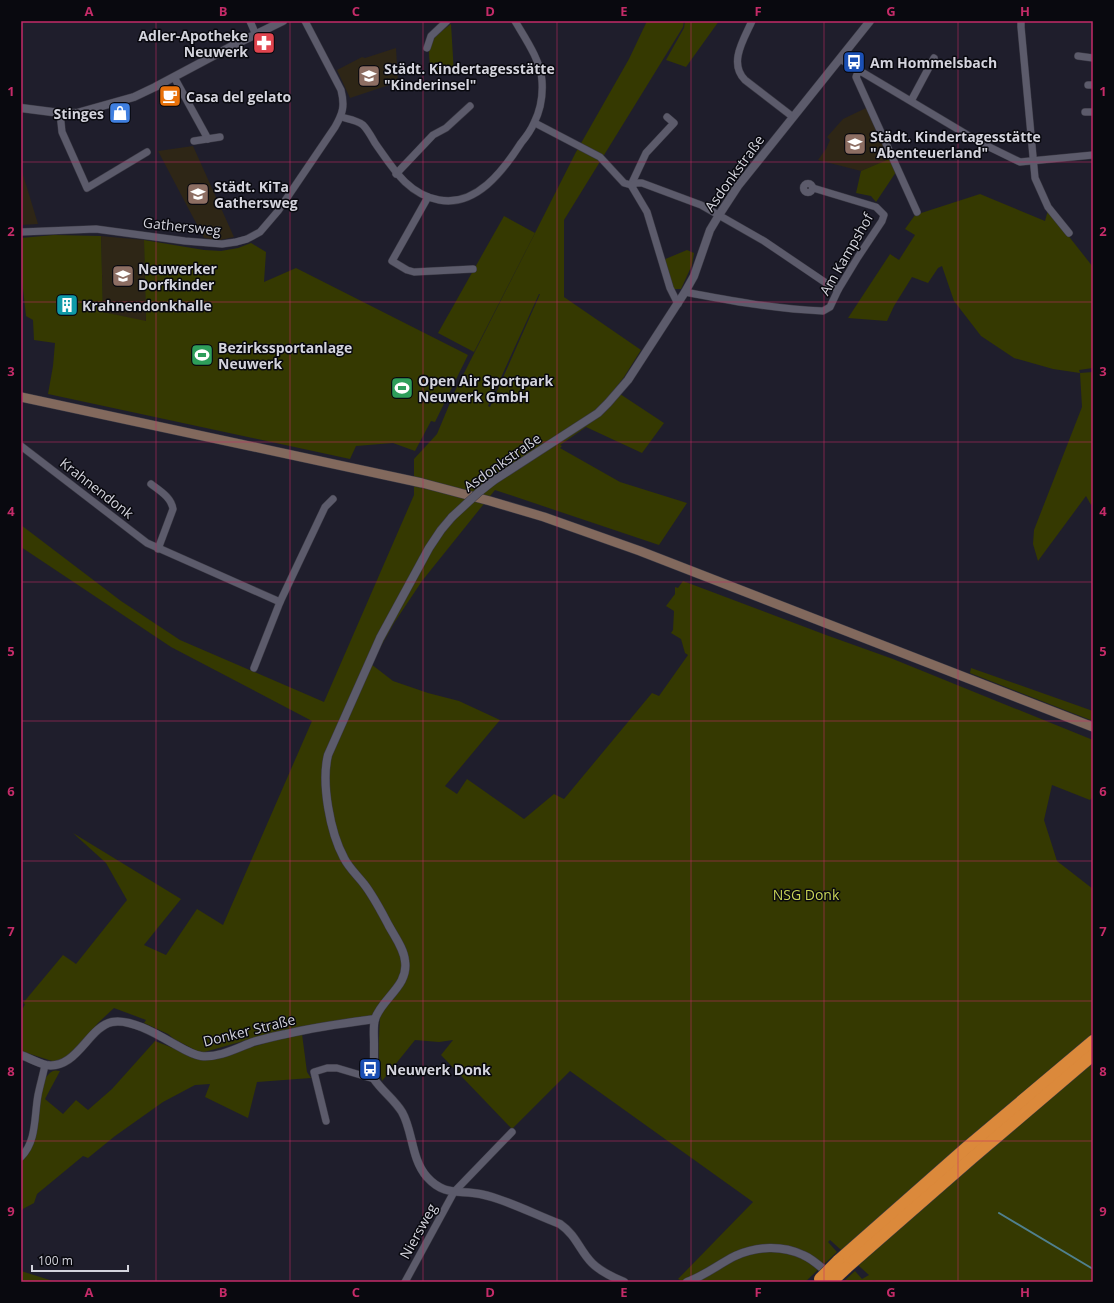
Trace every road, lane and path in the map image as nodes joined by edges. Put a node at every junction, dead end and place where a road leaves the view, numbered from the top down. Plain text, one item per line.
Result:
1 (250, 21) edge
2 (283, 21) edge
3 (306, 21) edge
4 (446, 21) edge
5 (515, 21) edge
6 (752, 21) edge
7 (870, 21) edge
8 (1021, 21) edge
9 (256, 35) junction
10 (427, 48) dead end
11 (1078, 56) dead end
12 (934, 58) dead end
13 (1093, 58) edge
14 (840, 59) junction
15 (859, 70) junction
16 (174, 77) junction
17 (911, 101) junction
18 (470, 106) dead end
19 (21, 108) edge
20 (60, 113) junction
21 (341, 117) junction
22 (667, 117) dead end
23 (793, 117) junction
24 (535, 123) junction
25 (220, 137) dead end
26 (208, 139) junction
27 (194, 141) dead end
28 (147, 152) dead end
29 (1093, 155) edge
30 (1032, 162) junction
31 (396, 174) junction
32 (631, 185) junction
33 (813, 188) dead end
34 (428, 198) junction
35 (917, 212) dead end
36 (718, 215) junction
37 (21, 232) edge
38 (1069, 234) dead end
39 (473, 269) dead end
40 (838, 290) junction
41 (685, 292) junction
42 (678, 304) junction
43 (21, 397) edge
44 (21, 446) edge
45 (151, 484) dead end
46 (333, 499) dead end
47 (158, 549) junction
48 (280, 602) junction
49 (254, 668) dead end
50 (1093, 727) edge
51 (375, 1019) junction
52 (1093, 1041) edge
53 (21, 1055) edge
54 (1093, 1055) edge
55 (45, 1065) junction
56 (374, 1079) junction
57 (326, 1121) dead end
58 (512, 1132) dead end
59 (21, 1157) edge
60 (454, 1192) junction
61 (842, 1265) junction
62 (822, 1281) edge
63 (405, 1282) edge
64 (624, 1282) edge
65 (687, 1282) edge
66 (838, 1282) edge

1 - 9 street
2 - 9 street
3 - 21 street, Gathersweg
4 - 10 street
5 - 24 street
6 - 23 street
7 - 14 street, Asdonkstraße
8 - 30 street
9 - 16 street
11 - 13 street
12 - 17 street
14 - 15 street
14 - 23 street, Asdonkstraße
15 - 17 street
15 - 35 street
16 - 20 street
16 - 26 street
17 - 30 street
18 - 31 street
19 - 20 street
20 - 28 street
21 - 31 street
21 - 37 street, Gathersweg
22 - 32 street
23 - 36 street, Asdonkstraße
24 - 32 street
24 - 34 street
25 - 26 street
26 - 27 street
29 - 30 street
30 - 38 street
31 - 34 street
32 - 36 street
32 - 42 street
33 - 40 street, Am Kampshof
34 - 39 street
36 - 40 street
36 - 41 street, Asdonkstraße
40 - 41 street, Am Kampshof
41 - 42 street, Asdonkstraße
42 - 51 street, Asdonkstraße, bridge
43 - 50 main road
44 - 47 street, Krahnendonk
45 - 47 street
46 - 48 street
47 - 48 street, Krahnendonk
48 - 49 street
51 - 55 street, Donker Straße
51 - 56 street
52 - 61 highway
53 - 55 street
54 - 61 highway
55 - 59 street
56 - 57 street
56 - 60 street
58 - 60 street
60 - 63 street, Niersweg
60 - 64 street
61 - 62 highway, bridge
65 - 66 street

